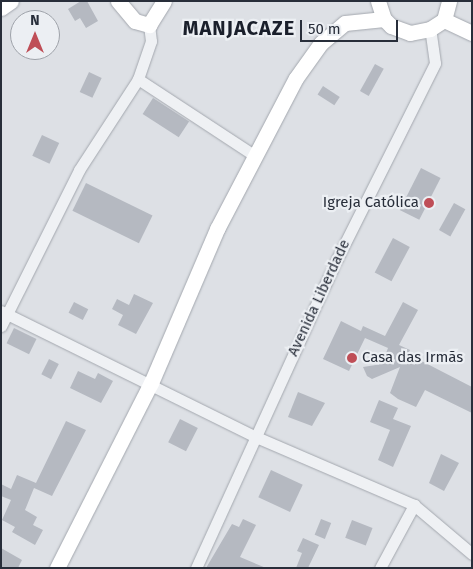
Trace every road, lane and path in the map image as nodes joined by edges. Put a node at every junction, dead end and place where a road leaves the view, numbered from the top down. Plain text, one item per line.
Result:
1 (11, 1) edge
2 (118, 1) edge
3 (164, 1) edge
4 (378, 1) edge
5 (449, 1) edge
6 (1, 8) edge
7 (384, 19) junction
8 (444, 20) junction
9 (149, 24) junction
10 (430, 29) junction
11 (472, 33) edge
12 (138, 80) junction
13 (255, 156) junction
14 (4, 313) edge
15 (1, 326) edge
16 (151, 383) junction
17 (254, 436) junction
18 (414, 505) junction
19 (472, 554) edge
20 (57, 568) edge
21 (196, 568) edge
22 (380, 568) edge

1 - 6 street
2 - 9 street
3 - 9 street
4 - 7 street
5 - 8 street
7 - 10 street
7 - 13 street
8 - 10 street
8 - 11 street
9 - 12 street
10 - 17 street, Avenida Liberdade
12 - 13 street
12 - 14 street
13 - 16 street
14 - 15 street
14 - 16 street
16 - 17 street
16 - 20 street
17 - 18 street
17 - 21 street, Avenida Liberdade
18 - 19 street
18 - 22 street

